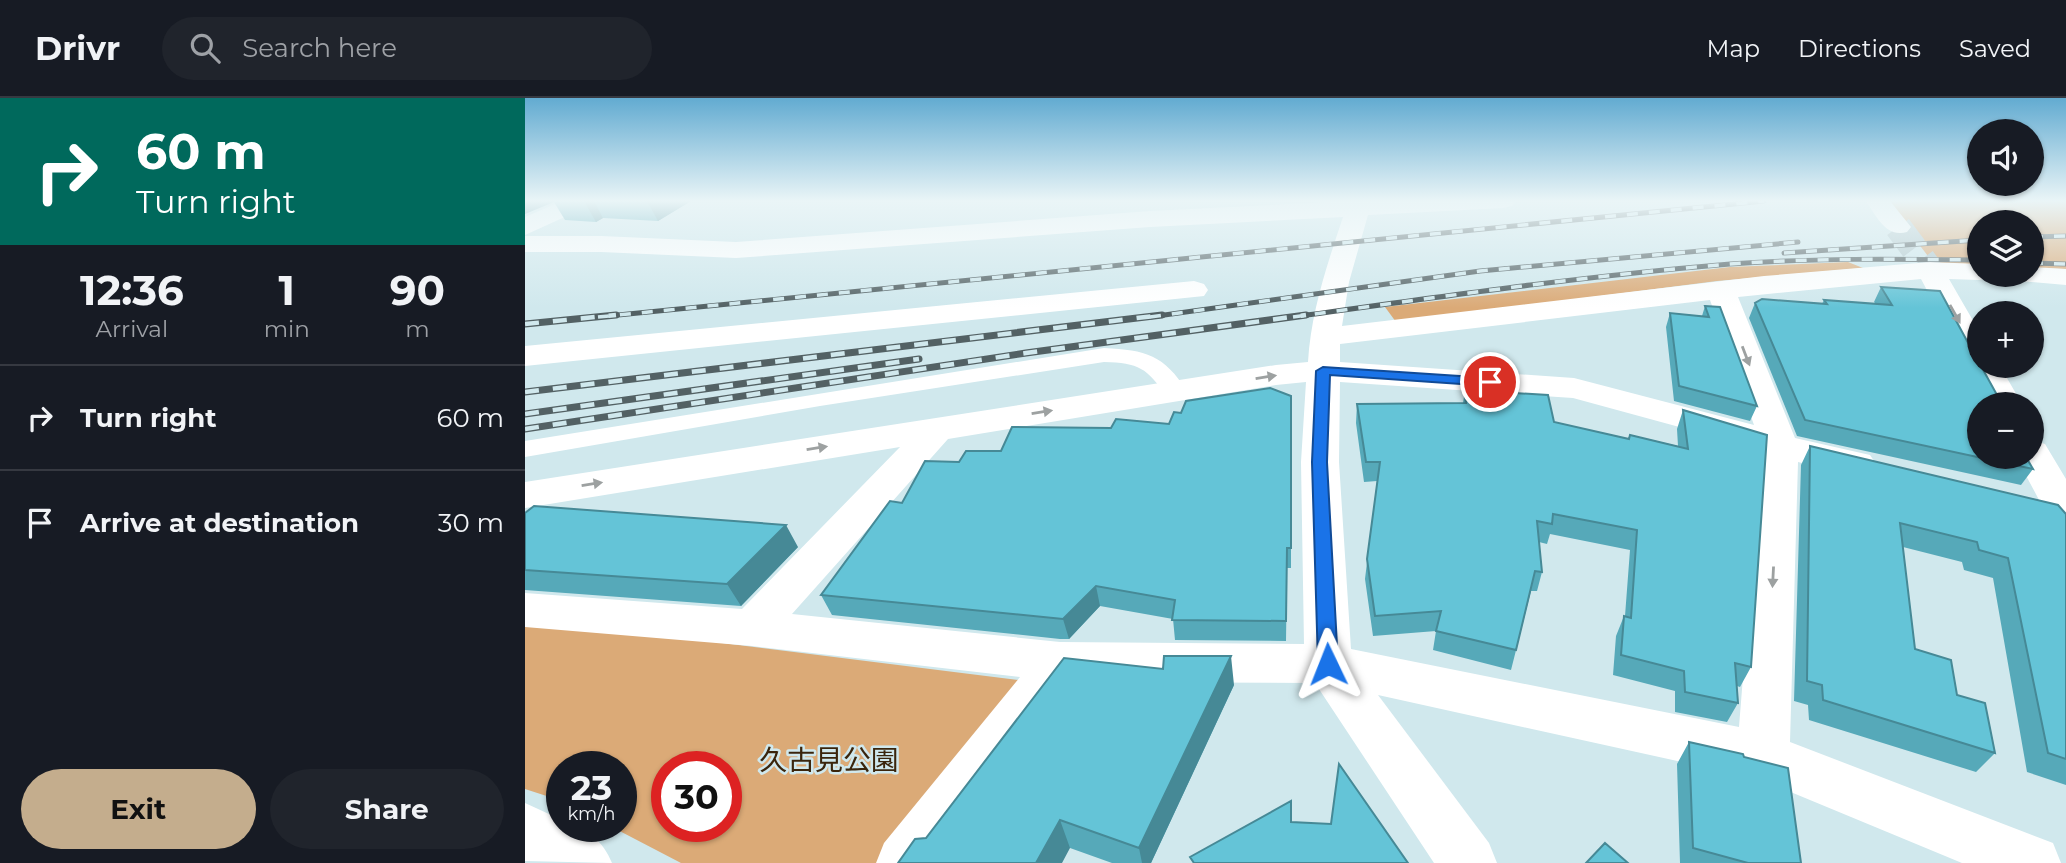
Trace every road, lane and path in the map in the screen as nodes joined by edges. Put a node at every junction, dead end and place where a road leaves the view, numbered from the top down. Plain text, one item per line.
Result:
1 (872, 237) edge
2 (1350, 237) edge
3 (525, 244) edge
4 (1930, 270) junction
5 (1967, 272) edge
6 (2044, 276) edge
7 (2066, 277) edge
8 (1194, 290) dead end
9 (1722, 292) junction
10 (1967, 336) edge
11 (1324, 354) junction
12 (525, 356) edge
13 (1175, 391) junction
14 (938, 428) junction
15 (1780, 446) junction
16 (525, 449) edge
17 (2041, 469) edge
18 (1889, 472) edge
19 (525, 495) edge
20 (2024, 503) edge
21 (2066, 513) edge
22 (525, 610) edge
23 (753, 628) junction
24 (1060, 662) junction
25 (1328, 664) junction
26 (1763, 756) junction
27 (525, 830) edge
28 (583, 863) edge
29 (905, 863) edge
30 (1468, 863) edge
31 (2032, 863) edge

1 - 3 street
2 - 11 street
4 - 5 street
4 - 9 street
4 -> 10 street
6 - 7 street
8 - 12 street
9 - 11 street
9 -> 15 street
13 -> 11 street
11 - 15 street
11 - 25 street
14 -> 13 street
13 - 16 lane
19 -> 14 street
14 - 23 street
15 - 18 street
15 -> 26 street
17 - 21 street
20 - 21 street
22 - 23 street
23 - 24 street
24 - 25 street
24 - 29 street
25 - 26 street
25 - 30 street
26 - 31 street
27 - 28 street

